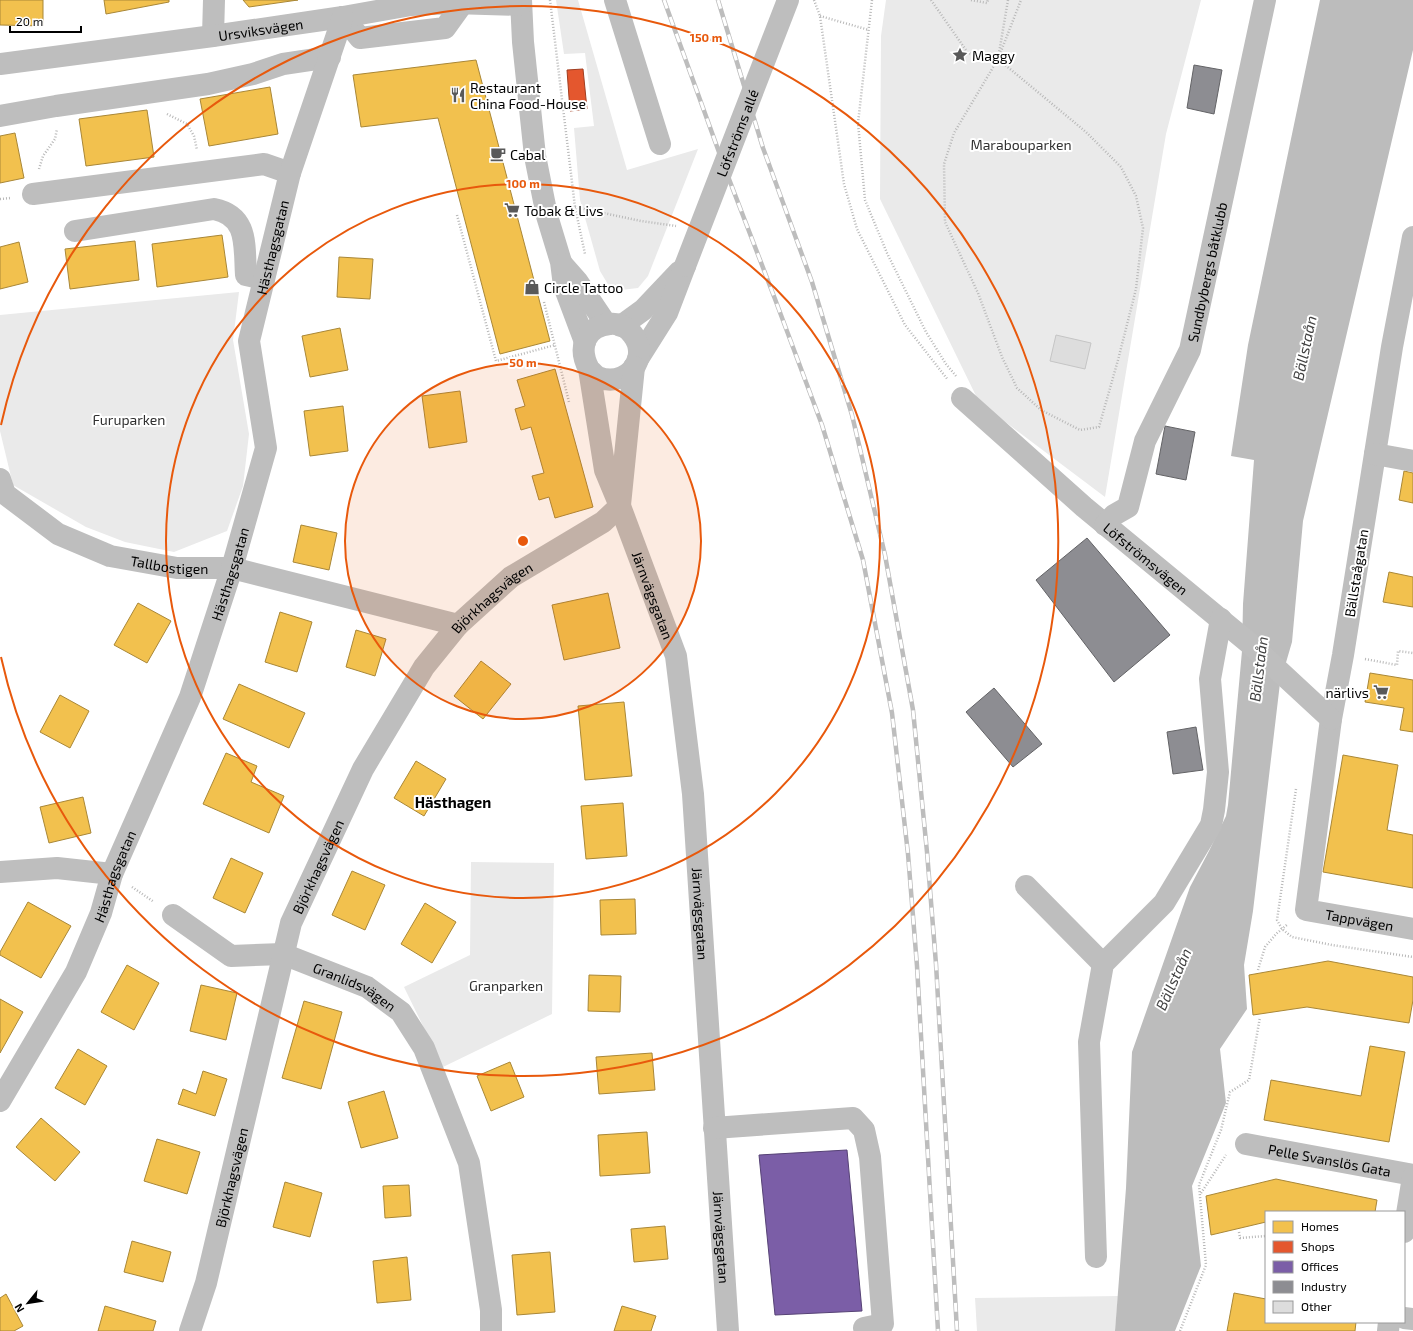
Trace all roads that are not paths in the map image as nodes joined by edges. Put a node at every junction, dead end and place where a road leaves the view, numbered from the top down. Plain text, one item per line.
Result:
1 (214, 0) edge
2 (615, 0) edge
3 (788, 0) edge
4 (1264, 0) edge
5 (521, 2) edge
6 (343, 17) junction
7 (213, 36) junction
8 (330, 57) junction
9 (0, 64) edge
10 (0, 116) edge
11 (660, 144) dead end
12 (290, 173) junction
13 (35, 194) road end
14 (74, 231) dead end
15 (1413, 237) edge
16 (561, 262) junction
17 (685, 266) junction
18 (264, 279) junction
19 (614, 325) junction
20 (585, 342) junction
21 (636, 363) junction
22 (589, 369) junction
23 (962, 398) road end
24 (1375, 454) junction
25 (1413, 461) edge
26 (2, 491) edge
27 (620, 506) junction
28 (1105, 525) junction
29 (232, 568) junction
30 (1227, 624) junction
31 (458, 625) junction
32 (1331, 719) junction
33 (0, 872) edge
34 (112, 874) junction
35 (1026, 886) dead end
36 (1306, 910) joint
37 (173, 915) road end
38 (1413, 929) edge
39 (283, 954) junction
40 (1103, 964) junction
41 (0, 1101) edge
42 (714, 1128) junction
43 (1237, 1148) road end
44 (1413, 1176) edge
45 (1405, 1226) edge
46 (1096, 1257) dead end
47 (190, 1331) edge
48 (491, 1331) edge
49 (728, 1331) edge
50 (865, 1331) edge

1 - 7 street
2 - 11 street
3 - 17 street, Löfströms allé, bridge
4 - 28 street, Sundbybergs båtklubb
5 - 6 street, Ursviksvägen
5 - 16 street, Järnvägsgatan
6 - 7 street, Ursviksvägen
6 - 8 street, Hästhagsgatan
7 - 9 street, Ursviksvägen
8 - 10 street
8 - 12 street, Hästhagsgatan
12 - 13 street
12 - 18 street, Hästhagsgatan
14 - 18 street
15 - 24 street, Bällstaågatan
16 - 19 street, Järnvägsgatan
16 - 20 street, Järnvägsgatan
17 - 19 street, Löfströms allé
17 - 21 street, Löfströms allé
18 - 29 street, Hästhagsgatan
19 - 20 street
19 - 21 street, Järnvägsgatan
20 - 22 street, Järnvägsgatan
21 - 22 street
21 - 27 street, Järnvägsgatan
22 - 27 street, Järnvägsgatan
23 - 28 street, Löfströmsvägen
24 - 25 street
24 - 32 street, Bällstaågatan
26 - 29 street, Tallbostigen
27 - 31 street, Björkhagsvägen
27 - 42 street, Järnvägsgatan
28 - 30 street, Löfströmsvägen
29 - 31 street, Tallbostigen
29 - 34 street, Hästhagsgatan
30 - 32 street, Löfströmsvägen
30 - 40 street
31 - 39 street, Björkhagsvägen
32 - 36 street, Bällstaågatan
33 - 34 street
34 - 41 street, Hästhagsgatan
35 - 40 street
36 - 38 street, Tappvägen
37 - 39 street, Granlidsvägen
39 - 47 street, Björkhagsvägen
39 - 48 street, Granlidsvägen
40 - 46 street
42 - 49 street, Järnvägsgatan
42 - 50 street
43 - 44 street, Pelle Svanslös Gata
44 - 45 street

